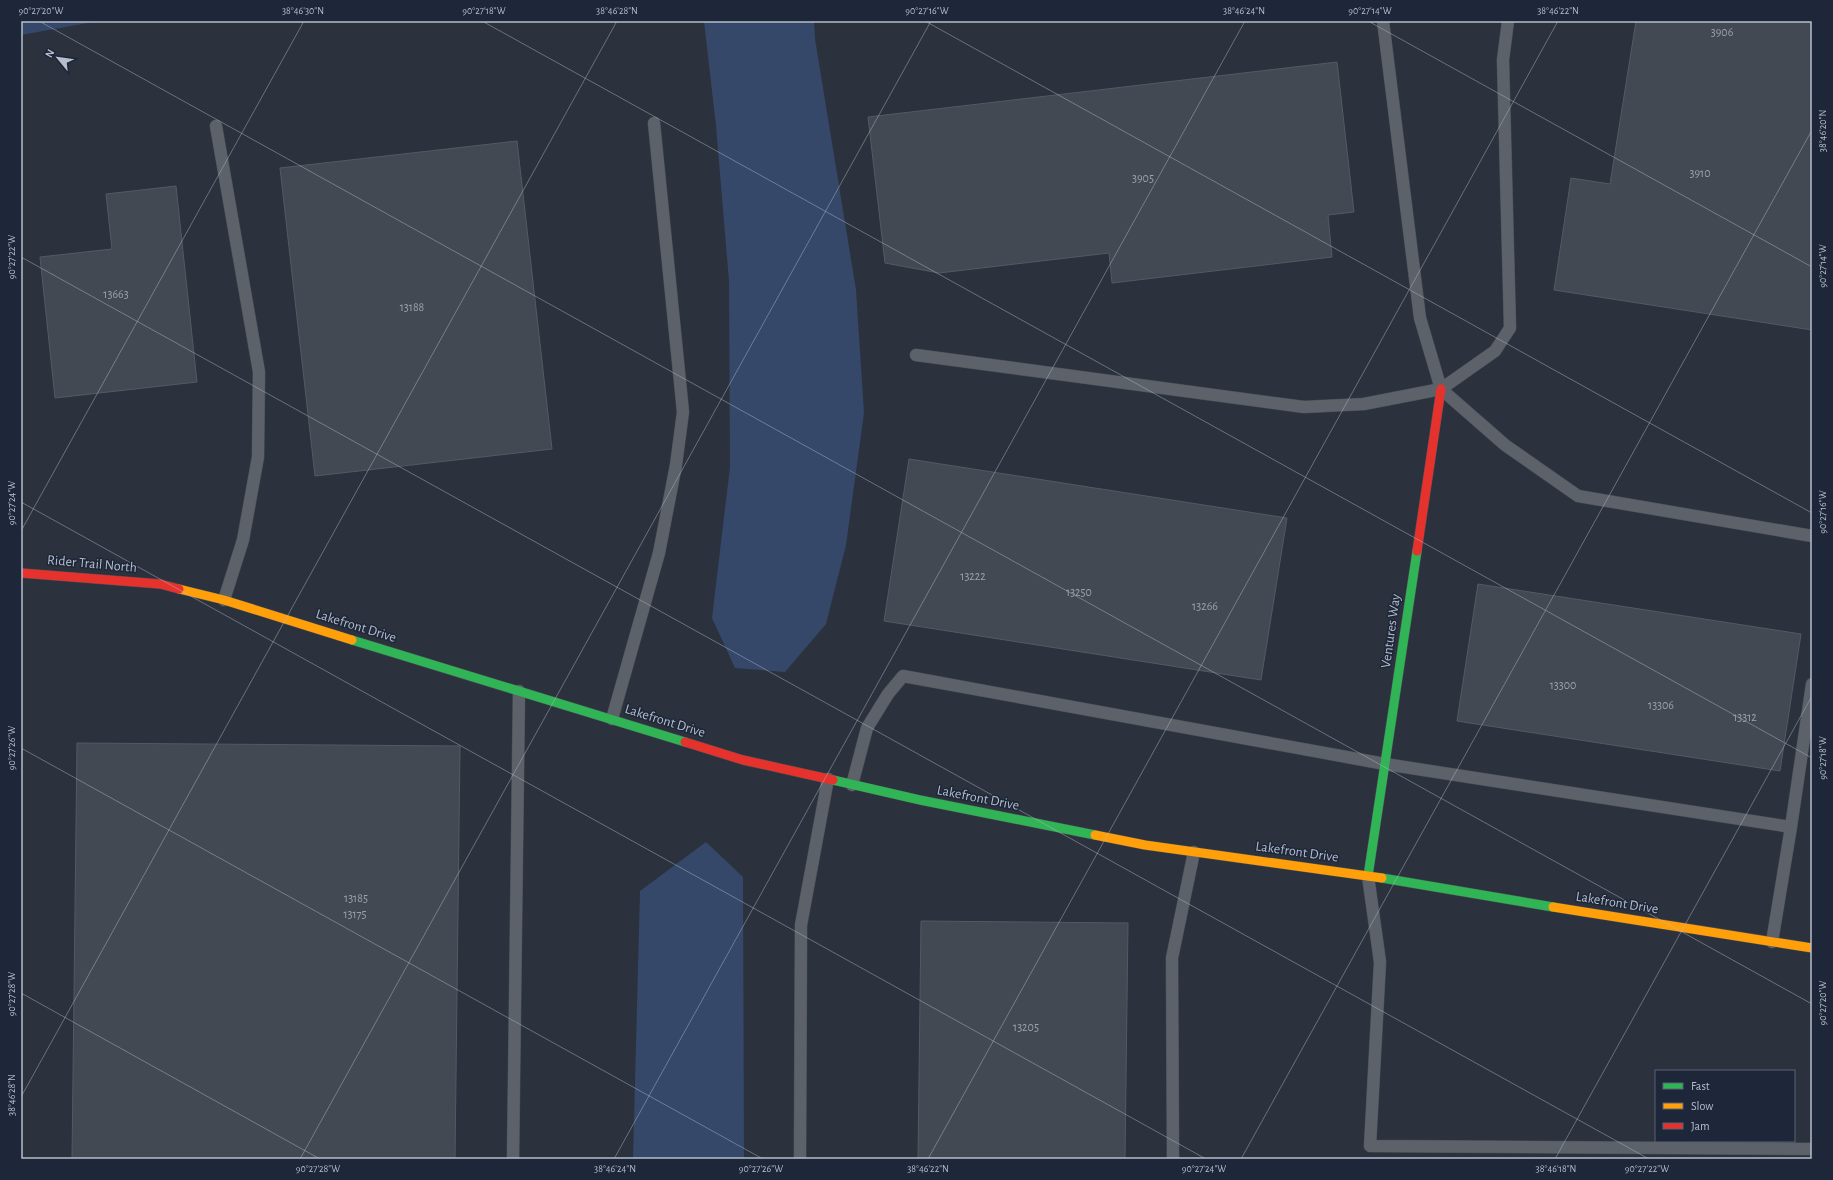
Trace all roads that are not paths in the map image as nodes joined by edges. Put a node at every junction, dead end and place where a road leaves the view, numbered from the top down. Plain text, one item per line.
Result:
1 (1383, 21) edge
2 (1508, 21) edge
3 (654, 123) dead end
4 (216, 126) dead end
5 (916, 355) dead end
6 (1441, 389) junction
7 (1812, 536) edge
8 (21, 573) edge
9 (160, 584) joint
10 (224, 600) junction
11 (1812, 684) edge
12 (520, 691) junction
13 (612, 719) junction
14 (1385, 764) junction
15 (828, 779) junction
16 (852, 785) junction
17 (1790, 827) junction
18 (1194, 852) junction
19 (1368, 876) junction
20 (1772, 942) junction
21 (1812, 948) edge
22 (1812, 1149) edge
23 (513, 1159) edge
24 (800, 1159) edge
25 (1173, 1159) edge

1 - 6 lane
2 - 6 lane
3 - 13 lane
4 - 10 lane
5 - 6 lane
6 - 7 lane
6 - 14 street, Ventures Way
8 - 9 street, Rider Trail North
9 - 10 street, Lakefront Drive
10 - 12 street, Lakefront Drive
11 - 17 lane
12 - 13 street, Lakefront Drive
12 - 23 lane
13 - 15 street, Lakefront Drive
14 - 16 lane
14 - 17 lane
14 - 19 street, Ventures Way
15 - 16 street, Lakefront Drive
15 - 24 lane
16 - 18 street, Lakefront Drive
17 - 20 lane
18 - 19 street, Lakefront Drive
18 - 25 lane
19 - 20 street, Lakefront Drive
19 - 22 lane
20 - 21 street, Lakefront Drive

